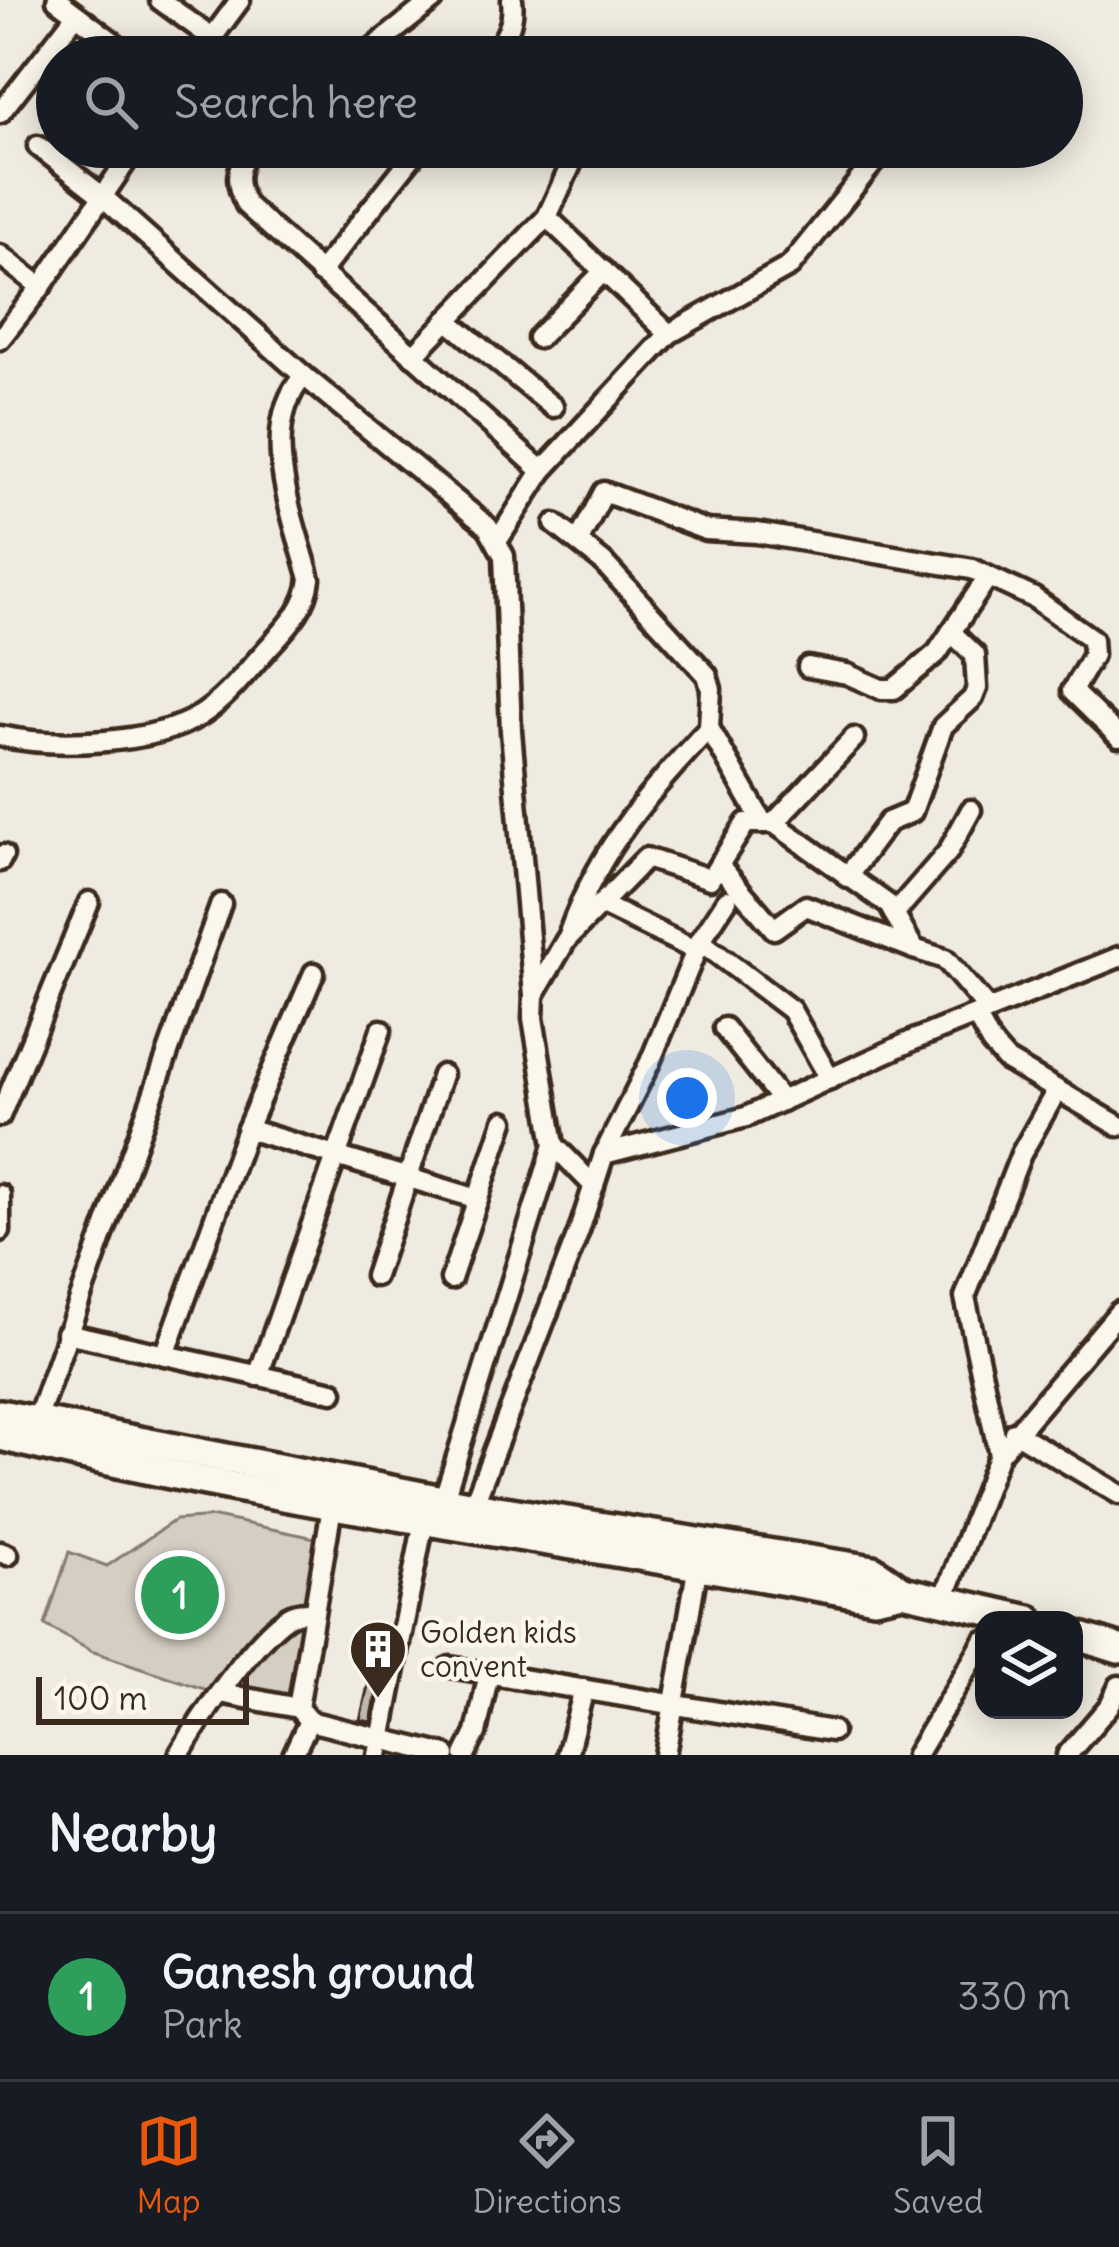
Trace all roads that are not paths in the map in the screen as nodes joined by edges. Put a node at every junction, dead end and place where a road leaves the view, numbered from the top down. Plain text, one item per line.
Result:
1 (57, 0) edge
2 (160, 0) edge
3 (240, 0) edge
4 (433, 0) edge
5 (512, 0) edge
6 (76, 14) junction
7 (66, 36) edge
8 (105, 36) edge
9 (209, 36) edge
10 (213, 36) edge
11 (388, 36) edge
12 (506, 36) edge
13 (36, 75) edge
14 (0, 112) edge
15 (66, 168) edge
16 (121, 168) edge
17 (241, 168) edge
18 (403, 168) edge
19 (569, 168) edge
20 (869, 168) edge
21 (102, 196) junction
22 (547, 217) junction
23 (0, 255) edge
24 (604, 271) junction
25 (320, 273) junction
26 (41, 287) junction
27 (447, 320) junction
28 (2, 334) edge
29 (669, 334) junction
30 (538, 338) dead end
31 (412, 356) junction
32 (304, 376) junction
33 (553, 407) dead end
34 (542, 471) junction
35 (556, 524) dead end
36 (498, 540) junction
37 (579, 540) junction
38 (988, 577) junction
39 (951, 632) junction
40 (808, 667) dead end
41 (709, 728) junction
42 (0, 736) edge
43 (1119, 737) edge
44 (854, 738) dead end
45 (970, 810) dead end
46 (769, 823) junction
47 (719, 865) junction
48 (847, 877) junction
49 (727, 900) dead end
50 (89, 902) dead end
51 (221, 904) dead end
52 (600, 904) junction
53 (894, 914) junction
54 (566, 940) junction
55 (698, 946) junction
56 (914, 949) junction
57 (1119, 957) edge
58 (314, 973) dead end
59 (534, 995) junction
60 (983, 1013) junction
61 (724, 1028) dead end
62 (380, 1030) dead end
63 (442, 1075) dead end
64 (830, 1078) junction
65 (1058, 1090) junction
66 (782, 1101) junction
67 (0, 1116) edge
68 (504, 1121) dead end
69 (1119, 1126) edge
70 (247, 1129) junction
71 (554, 1145) junction
72 (604, 1154) junction
73 (335, 1155) junction
74 (405, 1176) junction
75 (594, 1186) junction
76 (0, 1195) edge
77 (478, 1198) junction
78 (0, 1231) edge
79 (375, 1276) dead end
80 (451, 1279) dead end
81 (1119, 1312) edge
82 (66, 1334) junction
83 (165, 1355) junction
84 (258, 1376) junction
85 (333, 1392) dead end
86 (0, 1414) edge
87 (1015, 1432) junction
88 (33, 1433) junction
89 (0, 1436) edge
90 (999, 1454) junction
91 (1119, 1494) edge
92 (473, 1506) junction
93 (332, 1507) junction
94 (434, 1515) junction
95 (698, 1564) junction
96 (903, 1591) junction
97 (944, 1599) junction
98 (983, 1611) edge
99 (313, 1612) junction
100 (1083, 1638) edge
101 (1119, 1649) edge
102 (975, 1655) edge
103 (451, 1667) dead end
104 (489, 1673) junction
105 (1119, 1686) edge
106 (584, 1689) junction
107 (220, 1693) junction
108 (675, 1705) junction
109 (304, 1715) junction
110 (832, 1731) dead end
111 (381, 1748) edge
112 (179, 1755) edge
113 (293, 1755) edge
114 (446, 1755) edge
115 (465, 1755) edge
116 (568, 1755) edge
117 (664, 1755) edge
118 (916, 1755) edge
119 (1067, 1755) edge

1 - 6 street
2 - 9 street
3 - 10 street
4 - 11 street
5 - 12 street
6 - 7 street
6 - 8 street
13 - 14 street
15 - 21 street
16 - 21 street
17 - 25 street
18 - 25 street
19 - 22 street
20 - 29 street
21 - 26 street
21 - 32 street
22 - 24 street
22 - 27 street
23 - 26 street
24 - 29 street
24 - 30 street
25 - 31 street
26 - 28 street
27 - 31 street
27 - 33 street
29 - 34 street
31 - 34 street
32 - 36 street
32 - 42 street
34 - 36 street
35 - 37 street
36 - 59 street
37 - 38 street
37 - 41 street
38 - 39 street
38 - 43 street
39 - 40 street
39 - 48 street
41 - 46 street
41 - 54 street
44 - 46 street
45 - 53 street
46 - 47 street
46 - 48 street
47 - 52 street
47 - 56 street
48 - 53 street
49 - 55 street
50 - 67 street
51 - 82 street
52 - 54 street
52 - 55 street
53 - 56 street
54 - 59 street
55 - 64 street
55 - 72 street
56 - 60 street
57 - 60 street
58 - 70 street
59 - 71 street
60 - 64 street
60 - 65 street
61 - 66 street
62 - 73 street
63 - 74 street
64 - 66 street
65 - 69 street
65 - 90 street
66 - 72 street
68 - 77 street
70 - 73 street
70 - 83 street
71 - 75 street
71 - 94 street
72 - 75 street
73 - 74 street
73 - 84 street
74 - 77 street
74 - 79 street
75 - 92 street
76 - 78 street
77 - 80 street
81 - 87 street
82 - 83 street
82 - 88 street
83 - 84 street
84 - 85 street
86 - 88 highway
87 - 90 street
87 - 91 street
88 - 89 highway
88 - 93 highway
88 - 94 highway
90 - 97 street
92 - 94 highway
92 - 96 highway
93 - 94 highway
93 - 99 street
94 - 95 highway
94 - 111 street
95 - 96 highway
95 - 108 street
96 - 97 highway
97 - 98 highway
99 - 107 street
99 - 109 street
100 - 101 highway
102 - 118 street
103 - 104 street
104 - 106 street
104 - 115 street
105 - 119 street
106 - 108 street
106 - 116 street
107 - 109 street
107 - 112 street
108 - 110 street
108 - 117 street
109 - 111 street
109 - 113 street
111 - 114 street

